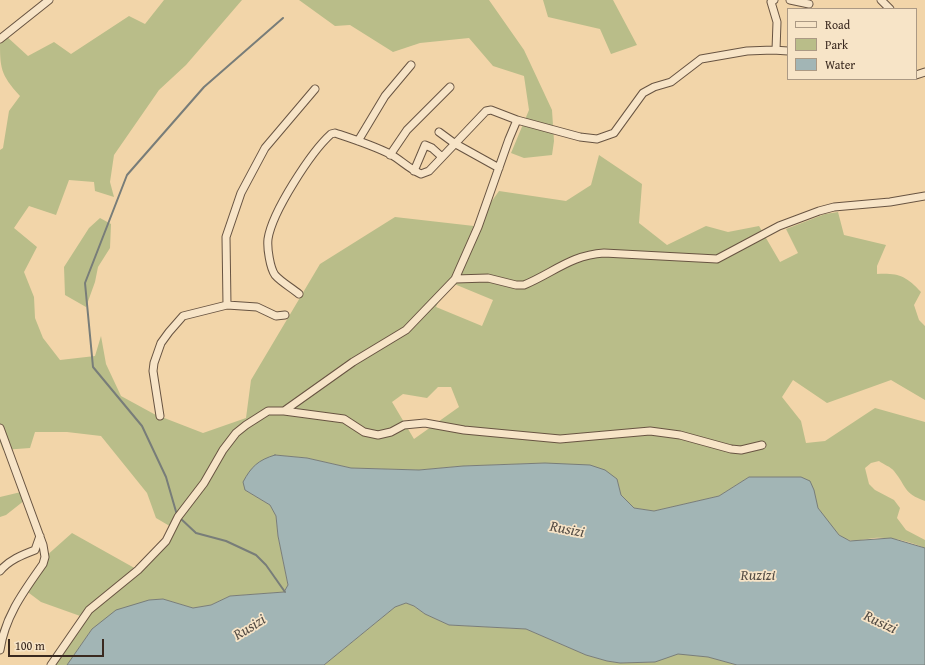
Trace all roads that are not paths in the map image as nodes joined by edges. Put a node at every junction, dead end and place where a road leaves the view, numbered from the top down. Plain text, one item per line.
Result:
1 (49, 0) edge
2 (774, 0) edge
3 (790, 0) edge
4 (881, 0) edge
5 (811, 4) edge
6 (889, 8) edge
7 (0, 39) edge
8 (776, 50) junction
9 (787, 51) edge
10 (411, 65) dead end
11 (450, 87) dead end
12 (315, 89) dead end
13 (517, 120) junction
14 (439, 132) dead end
15 (358, 141) junction
16 (454, 143) junction
17 (390, 155) junction
18 (442, 157) junction
19 (499, 168) junction
20 (414, 171) junction
21 (925, 196) edge
22 (455, 279) junction
23 (299, 294) dead end
24 (227, 305) junction
25 (286, 315) dead end
26 (284, 411) junction
27 (160, 416) dead end
28 (0, 428) edge
29 (762, 445) dead end
30 (40, 536) junction
31 (0, 571) edge
32 (0, 650) edge
33 (51, 665) edge

1 - 7 street
2 - 8 street
3 - 5 street
4 - 6 street
8 - 9 street
8 - 13 street
10 - 15 street
11 - 17 street
12 - 24 street
13 - 16 street
13 - 19 street
14 - 16 street
15 - 17 street
15 - 23 street
16 - 18 street
16 - 19 street
17 - 20 street
18 - 20 street
18 - 20 street
19 - 22 street
21 - 22 street
22 - 26 street
24 - 25 street
24 - 27 street
26 - 29 street
26 - 33 street
28 - 30 street
30 - 31 street
30 - 32 street

